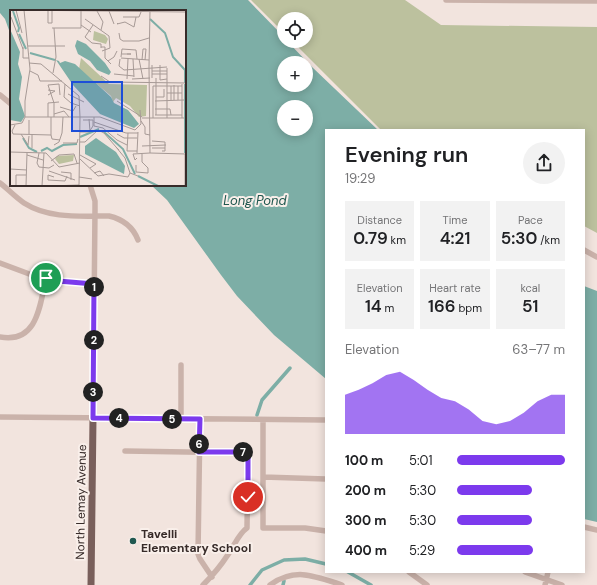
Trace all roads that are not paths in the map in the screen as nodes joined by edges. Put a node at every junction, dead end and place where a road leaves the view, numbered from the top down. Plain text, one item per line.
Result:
1 (446, 0) edge
2 (476, 0) edge
3 (546, 0) edge
4 (597, 1) edge
5 (0, 95) edge
6 (10, 103) edge
7 (0, 182) edge
8 (90, 186) edge
9 (95, 216) junction
10 (138, 240) dead end
11 (585, 251) edge
12 (597, 257) edge
13 (0, 263) edge
14 (46, 278) junction
15 (94, 284) junction
16 (0, 337) edge
17 (181, 365) dead end
18 (0, 417) edge
19 (93, 418) junction
20 (181, 419) junction
21 (200, 419) junction
22 (263, 420) junction
23 (325, 420) edge
24 (125, 452) dead end
25 (199, 452) junction
26 (263, 478) junction
27 (325, 479) edge
28 (585, 527) edge
29 (597, 530) edge
30 (325, 531) edge
31 (410, 573) edge
32 (527, 573) edge
33 (212, 577) junction
34 (546, 582) edge
35 (326, 583) edge
36 (425, 584) edge
37 (91, 585) edge
38 (203, 585) edge
39 (270, 585) edge
40 (342, 585) edge
41 (562, 585) edge

1 - 2 street
2 - 3 street
3 - 4 street
5 - 6 street
7 - 9 street
8 - 9 street
9 - 10 street
9 - 15 street
11 - 12 street
13 - 14 street
14 - 15 street
14 - 16 street
15 - 19 street
17 - 20 street
18 - 19 street
19 - 20 street
19 - 37 main road, North Lemay Avenue
20 - 21 street
21 - 22 street
21 - 25 street
22 - 23 street
22 - 26 street
24 - 25 street
25 - 33 street
25 - 33 street
26 - 27 street
26 - 30 street
28 - 29 street
31 - 36 street
32 - 34 street
33 - 38 street
34 - 41 street
35 - 39 street
35 - 40 street

